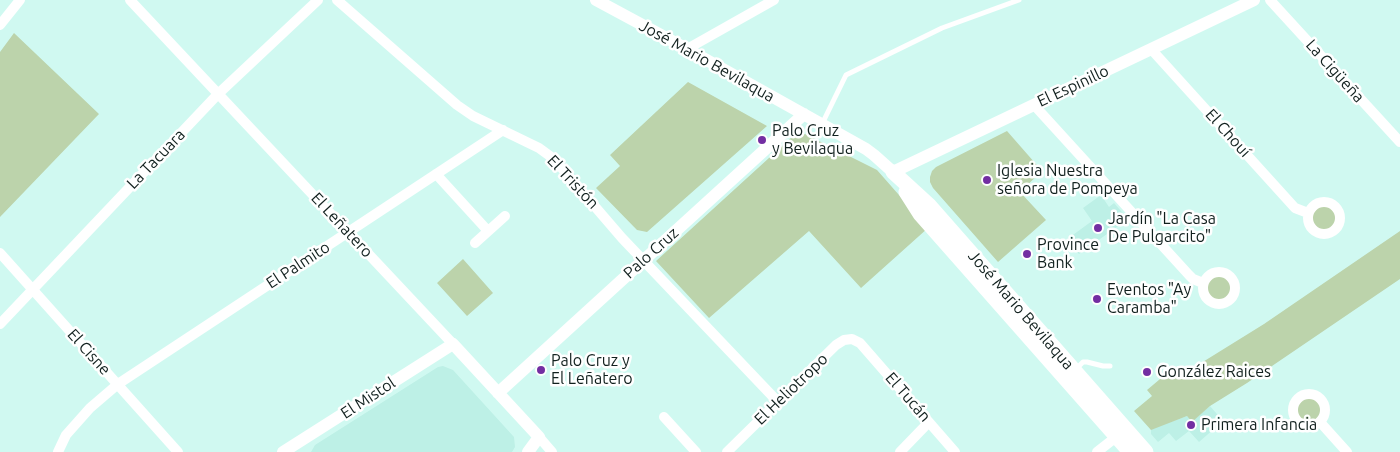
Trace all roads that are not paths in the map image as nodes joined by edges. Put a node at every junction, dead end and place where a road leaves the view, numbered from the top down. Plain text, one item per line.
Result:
1 (20, 0) edge
2 (130, 0) edge
3 (318, 0) edge
4 (337, 0) edge
5 (596, 0) edge
6 (774, 0) edge
7 (1019, 0) edge
8 (1254, 0) edge
9 (1270, 0) edge
10 (0, 25) edge
11 (687, 49) junction
12 (1152, 49) junction
13 (218, 94) junction
14 (1034, 104) junction
15 (804, 114) junction
16 (822, 124) junction
17 (504, 130) junction
18 (1400, 142) edge
19 (892, 172) junction
20 (436, 174) junction
21 (1308, 214) dead end
22 (505, 216) dead end
23 (488, 231) junction
24 (348, 232) junction
25 (475, 243) dead end
26 (0, 254) edge
27 (644, 260) junction
28 (1203, 282) dead end
29 (33, 289) junction
30 (0, 324) edge
31 (860, 343) joint
32 (453, 344) junction
33 (1110, 366) dead end
34 (1074, 370) junction
35 (118, 384) junction
36 (498, 393) junction
37 (778, 402) junction
38 (664, 417) dead end
39 (929, 422) junction
40 (1320, 422) dead end
41 (1122, 434) junction
42 (539, 437) junction
43 (58, 452) edge
44 (178, 452) edge
45 (283, 452) edge
46 (528, 452) edge
47 (552, 452) edge
48 (696, 452) edge
49 (727, 452) edge
50 (900, 452) edge
51 (955, 452) edge
52 (1097, 452) edge
53 (1130, 452) edge
54 (1146, 452) edge
55 (1347, 452) edge

1 - 10 street
2 - 13 street, El Leñatero
3 - 13 street, La Tacuara
4 - 17 street, El Tristón
5 - 11 street, José Mario Bevilaqua
6 - 11 street
7 - 16 lane
8 - 12 street, El Espinillo
9 - 18 street, La Cigüeña
11 - 15 street, José Mario Bevilaqua
12 - 14 street, El Espinillo
12 - 21 street, El Chouí
13 - 24 street, El Leñatero
13 - 29 street, La Tacuara
14 - 19 street, El Espinillo
14 - 28 street
15 - 16 street, José Mario Bevilaqua
15 - 27 street, Palo Cruz
16 - 19 street, José Mario Bevilaqua
17 - 20 street, El Palmito
17 - 27 street, El Tristón
19 - 34 main road, José Mario Bevilaqua
19 - 41 main road, José Mario Bevilaqua
20 - 23 street
20 - 24 street, El Palmito
22 - 23 street
23 - 25 street
24 - 32 street, El Leñatero
24 - 35 street, El Palmito
26 - 29 street, El Cisne
27 - 36 street, Palo Cruz
27 - 37 street, El Tristón
29 - 30 street, La Tacuara
29 - 35 street, El Cisne
31 - 37 street, El Heliotropo
31 - 39 street, El Tucán
32 - 36 street, El Leñatero
32 - 45 street, El Mistol
33 - 34 lane
34 - 41 main road, José Mario Bevilaqua
35 - 43 street, El Palmito
35 - 44 street, El Cisne
36 - 42 street, El Leñatero
37 - 49 street, El Heliotropo
38 - 48 street
39 - 50 street
39 - 51 street, El Tucán
40 - 55 street
41 - 52 street
41 - 53 main road, José Mario Bevilaqua
41 - 54 main road, José Mario Bevilaqua
42 - 46 street
42 - 47 street, El Leñatero

